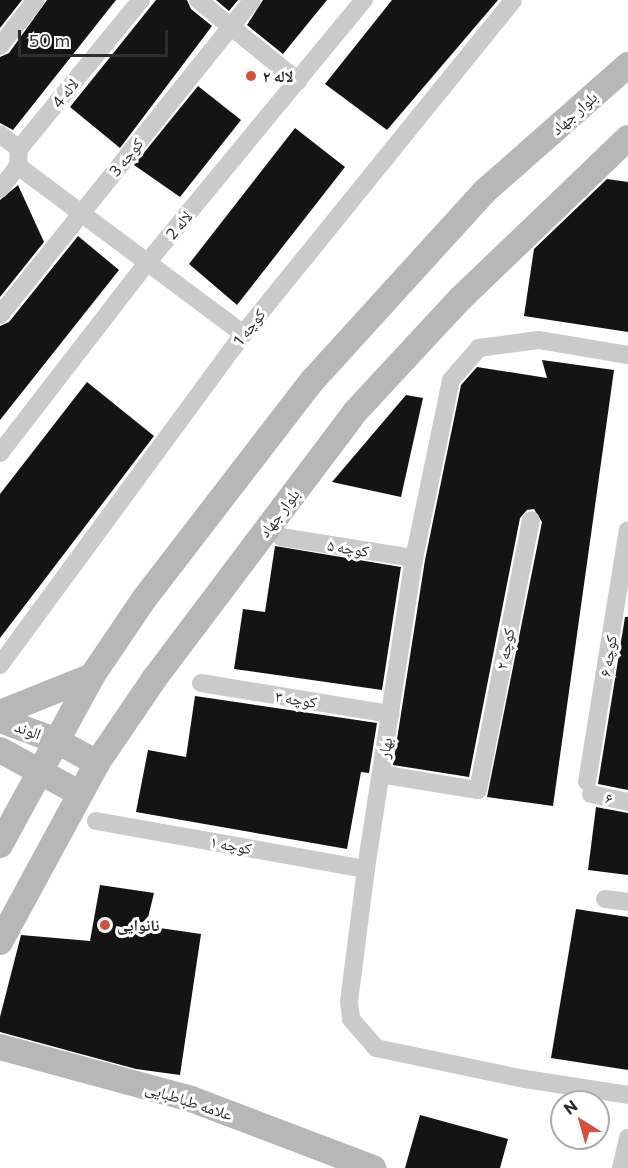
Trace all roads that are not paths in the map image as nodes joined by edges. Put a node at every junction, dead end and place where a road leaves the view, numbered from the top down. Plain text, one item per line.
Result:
1 (36, 0) edge
2 (141, 0) edge
3 (198, 0) edge
4 (252, 0) edge
5 (364, 0) edge
6 (513, 0) edge
7 (231, 27) junction
8 (0, 46) edge
9 (628, 65) edge
10 (298, 81) junction
11 (0, 134) edge
12 (628, 138) edge
13 (19, 158) junction
14 (0, 189) edge
15 (80, 214) junction
16 (147, 263) junction
17 (0, 315) edge
18 (243, 334) junction
19 (628, 356) edge
20 (0, 453) edge
21 (531, 520) dead end
22 (628, 530) edge
23 (281, 537) dead end
24 (414, 558) junction
25 (0, 665) edge
26 (92, 676) junction
27 (201, 683) dead end
28 (0, 713) edge
29 (390, 714) junction
30 (0, 720) edge
31 (57, 741) junction
32 (0, 750) edge
33 (97, 763) junction
34 (382, 767) junction
35 (40, 771) junction
36 (589, 788) joint
37 (79, 793) junction
38 (628, 802) edge
39 (96, 821) dead end
40 (0, 845) edge
41 (366, 869) junction
42 (605, 899) dead end
43 (628, 902) edge
44 (0, 942) edge
45 (0, 1047) edge
46 (628, 1095) edge
47 (628, 1138) edge
48 (373, 1168) edge
49 (621, 1168) edge

1 - 8 street
2 - 13 street, لاله 4
3 - 7 street
4 - 7 street, کوچه 3
5 - 10 street, لاله 2
6 - 18 street, کوچه 1
7 - 10 street
7 - 15 street, کوچه 3
9 - 26 main road, بلوار جهاد
10 - 16 street, لاله 2
11 - 13 street
12 - 33 main road, بلوار جهاد
13 - 14 street, لاله 4
13 - 15 street
15 - 16 street
15 - 17 street, کوچه 3
16 - 18 street
16 - 20 street, لاله 2
18 - 25 street, کوچه 1
19 - 24 street, بهار
21 - 34 street, کوچه ۲
22 - 36 street, کوچه ۶
23 - 24 street, کوچه ۵
24 - 29 street, بهار
26 - 28 main road
26 - 31 main road, بلوار جهاد
27 - 29 street, کوچه ۳
29 - 34 street, بهار
30 - 31 main road, الوند
31 - 33 main road, الوند
31 - 35 main road, بلوار جهاد
32 - 35 main road, الوند
33 - 37 main road, بلوار جهاد
34 - 41 street, بهار
35 - 37 main road, الوند
35 - 40 main road, بلوار جهاد
36 - 38 street, ۶
37 - 44 main road, بلوار جهاد
39 - 41 street, کوچه ۱
41 - 46 street, بهار
42 - 43 street
45 - 48 main road, علامه طباطبایی
47 - 49 street

